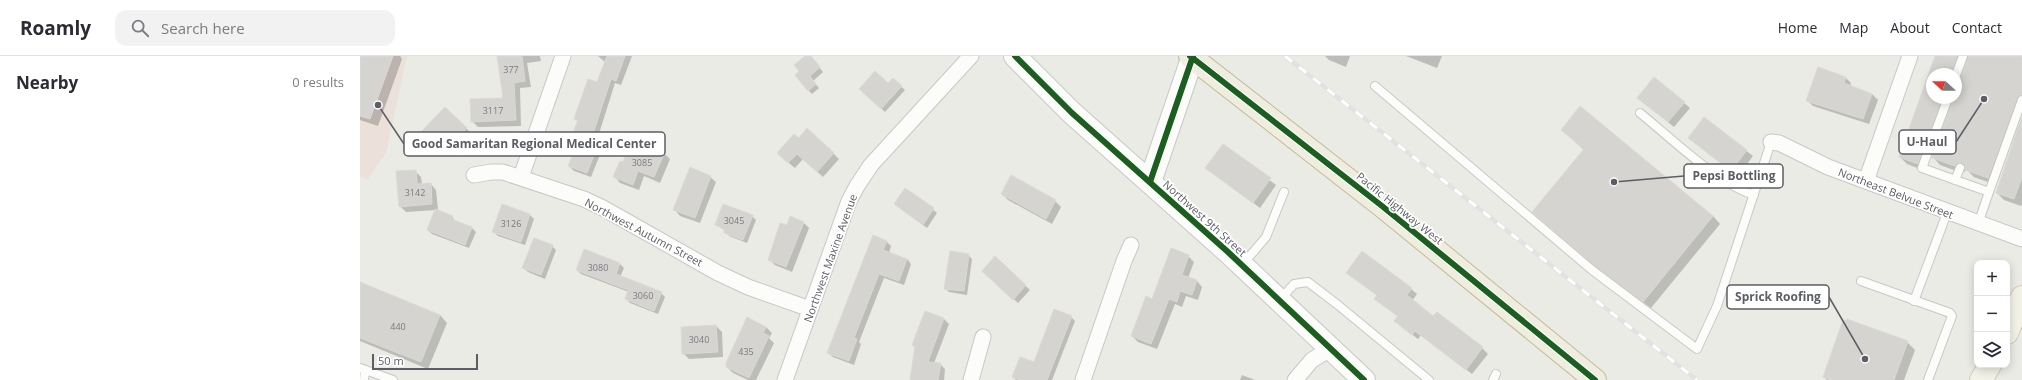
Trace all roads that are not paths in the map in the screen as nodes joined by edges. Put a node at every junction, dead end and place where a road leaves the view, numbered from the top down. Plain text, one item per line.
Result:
1 (563, 56) edge
2 (970, 56) edge
3 (1015, 56) edge
4 (1910, 56) edge
5 (1963, 56) edge
6 (1192, 57) edge
7 (1959, 68) edge
8 (1375, 86) dead end
9 (2022, 100) edge
10 (1946, 104) edge
11 (1640, 113) dead end
12 (1771, 142) joint
13 (1960, 168) dead end
14 (474, 174) dead end
15 (521, 177) junction
16 (1955, 180) junction
17 (1866, 181) junction
18 (1150, 182) junction
19 (1284, 192) dead end
20 (1989, 192) junction
21 (1754, 195) junction
22 (1947, 213) junction
23 (1978, 224) junction
24 (2022, 239) edge
25 (1131, 245) dead end
26 (1242, 265) junction
27 (1861, 281) dead end
28 (2022, 297) edge
29 (1280, 301) junction
30 (1914, 301) junction
31 (810, 309) junction
32 (2010, 325) edge
33 (982, 337) dead end
34 (1330, 349) junction
35 (1988, 368) edge
36 (363, 369) edge
37 (364, 380) edge
38 (394, 380) edge
39 (785, 380) edge
40 (971, 380) edge
41 (1083, 380) edge
42 (1295, 380) edge
43 (1364, 380) edge
44 (1429, 380) edge
45 (1595, 380) edge
46 (1928, 380) edge
47 (1981, 380) edge

1 - 15 street
2 - 31 street, Northwest Maxine Avenue
3 - 18 street, Northwest 9th Street
4 - 17 street
5 - 7 lane
6 - 18 street
6 - 45 highway, Pacific Highway West
8 - 21 lane
9 - 20 lane
10 - 16 lane
11 - 21 lane
12 - 17 street, Northeast Belvue Street
12 - 21 lane
13 - 16 lane
14 - 15 street, Northwest Autumn Street
15 - 31 street, Northwest Autumn Street
16 - 20 lane
17 - 22 street, Northeast Belvue Street
18 - 26 street, Northwest 9th Street
19 - 26 lane
20 - 23 lane
22 - 23 street, Northeast Belvue Street
22 - 30 lane
23 - 24 street, Northeast Belvue Street
25 - 41 street
26 - 29 street, Northwest 9th Street
27 - 30 lane
28 - 32 main road
29 - 34 street, Northwest 9th Street
29 - 44 lane
30 - 46 lane
31 - 39 street, Northwest Maxine Avenue
33 - 40 street
34 - 42 street
34 - 43 street, Northwest 9th Street
35 - 47 main road
36 - 37 lane
36 - 38 lane

